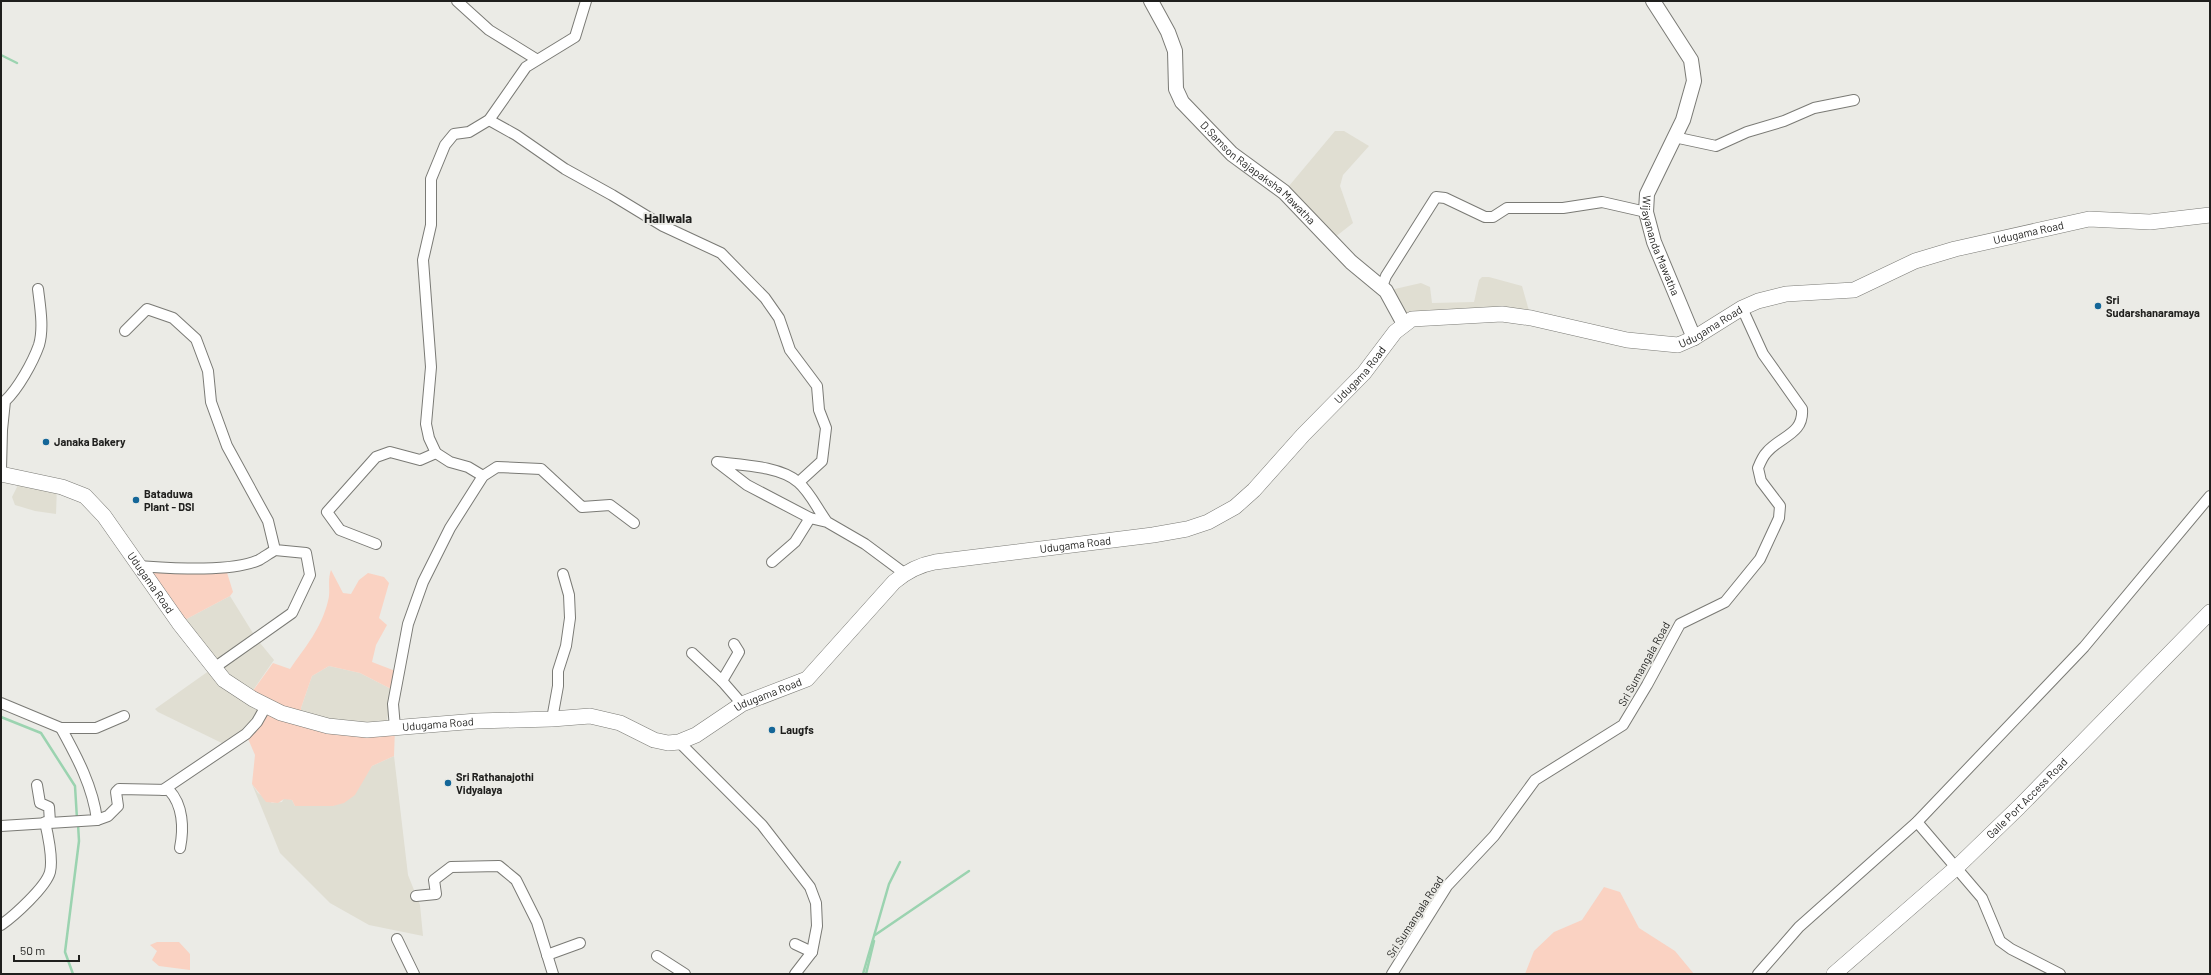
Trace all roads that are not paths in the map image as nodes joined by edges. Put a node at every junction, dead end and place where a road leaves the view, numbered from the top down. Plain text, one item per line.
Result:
1 (457, 1) edge
2 (586, 1) edge
3 (1151, 1) edge
4 (1652, 1) edge
5 (536, 59) junction
6 (1854, 100) dead end
7 (489, 120) junction
8 (1674, 138) junction
9 (1646, 212) junction
10 (2210, 215) edge
11 (38, 289) dead end
12 (1386, 291) junction
13 (1742, 308) junction
14 (1404, 324) junction
15 (125, 330) dead end
16 (1694, 338) junction
17 (436, 453) junction
18 (1, 469) edge
19 (1, 474) edge
20 (483, 476) junction
21 (799, 482) junction
22 (2210, 496) edge
23 (810, 518) junction
24 (827, 522) junction
25 (634, 523) dead end
26 (376, 544) dead end
27 (275, 550) junction
28 (772, 562) dead end
29 (139, 566) junction
30 (904, 573) junction
31 (563, 574) dead end
32 (2210, 612) edge
33 (734, 644) dead end
34 (692, 653) dead end
35 (214, 668) junction
36 (722, 681) junction
37 (1, 703) edge
38 (742, 704) junction
39 (266, 706) junction
40 (124, 716) dead end
41 (552, 720) junction
42 (61, 728) junction
43 (395, 728) junction
44 (679, 742) junction
45 (37, 785) dead end
46 (163, 790) junction
47 (96, 821) junction
48 (48, 822) junction
49 (1917, 822) junction
50 (1, 826) edge
51 (180, 848) dead end
52 (1957, 867) junction
53 (416, 896) dead end
54 (1, 925) edge
55 (397, 939) dead end
56 (580, 943) dead end
57 (795, 944) dead end
58 (812, 952) junction
59 (547, 955) junction
60 (657, 956) dead end
61 (414, 974) edge
62 (553, 974) edge
63 (685, 974) edge
64 (796, 974) edge
65 (1392, 974) edge
66 (1758, 974) edge
67 (1834, 974) edge
68 (2060, 974) edge

1 - 5 street
2 - 5 street
3 - 12 main road, D.Samson Rajapaksha Mawatha
4 - 8 main road, Wijayananda Mawatha
5 - 7 street
6 - 8 street
7 - 17 street
7 - 21 street
8 - 9 main road, Wijayananda Mawatha
9 - 12 street
9 - 16 main road, Wijayananda Mawatha
10 - 13 main road, Udugama Road
11 - 18 street
12 - 14 main road, D.Samson Rajapaksha Mawatha
13 - 16 main road, Udugama Road
13 - 65 street, Sri Sumangala Road
14 - 16 main road, Udugama Road
14 - 30 main road, Udugama Road
15 - 27 street
17 - 20 street
17 - 26 street
19 - 29 main road, Udugama Road
20 - 25 street
20 - 43 street
21 - 23 street
21 - 24 street
22 - 49 street
23 - 24 street
23 - 28 street
24 - 30 street
27 - 29 street
27 - 35 street
29 - 35 main road, Udugama Road
30 - 38 main road, Udugama Road
31 - 41 street
32 - 52 main road, Galle Port Access Road
33 - 36 street
34 - 36 street
35 - 39 main road, Udugama Road
36 - 38 street
37 - 42 street
38 - 44 main road, Udugama Road
39 - 43 main road, Udugama Road
39 - 46 street
40 - 42 street
41 - 43 main road, Udugama Road
41 - 44 main road, Udugama Road
42 - 47 street
44 - 58 street
45 - 48 street
46 - 47 street
46 - 51 street
47 - 48 street
48 - 50 street
48 - 54 street
49 - 52 street
49 - 66 street
52 - 67 main road, Galle Port Access Road
52 - 68 street
53 - 59 street
55 - 61 street
56 - 59 street
57 - 58 street
58 - 64 street
59 - 62 street
60 - 63 street

